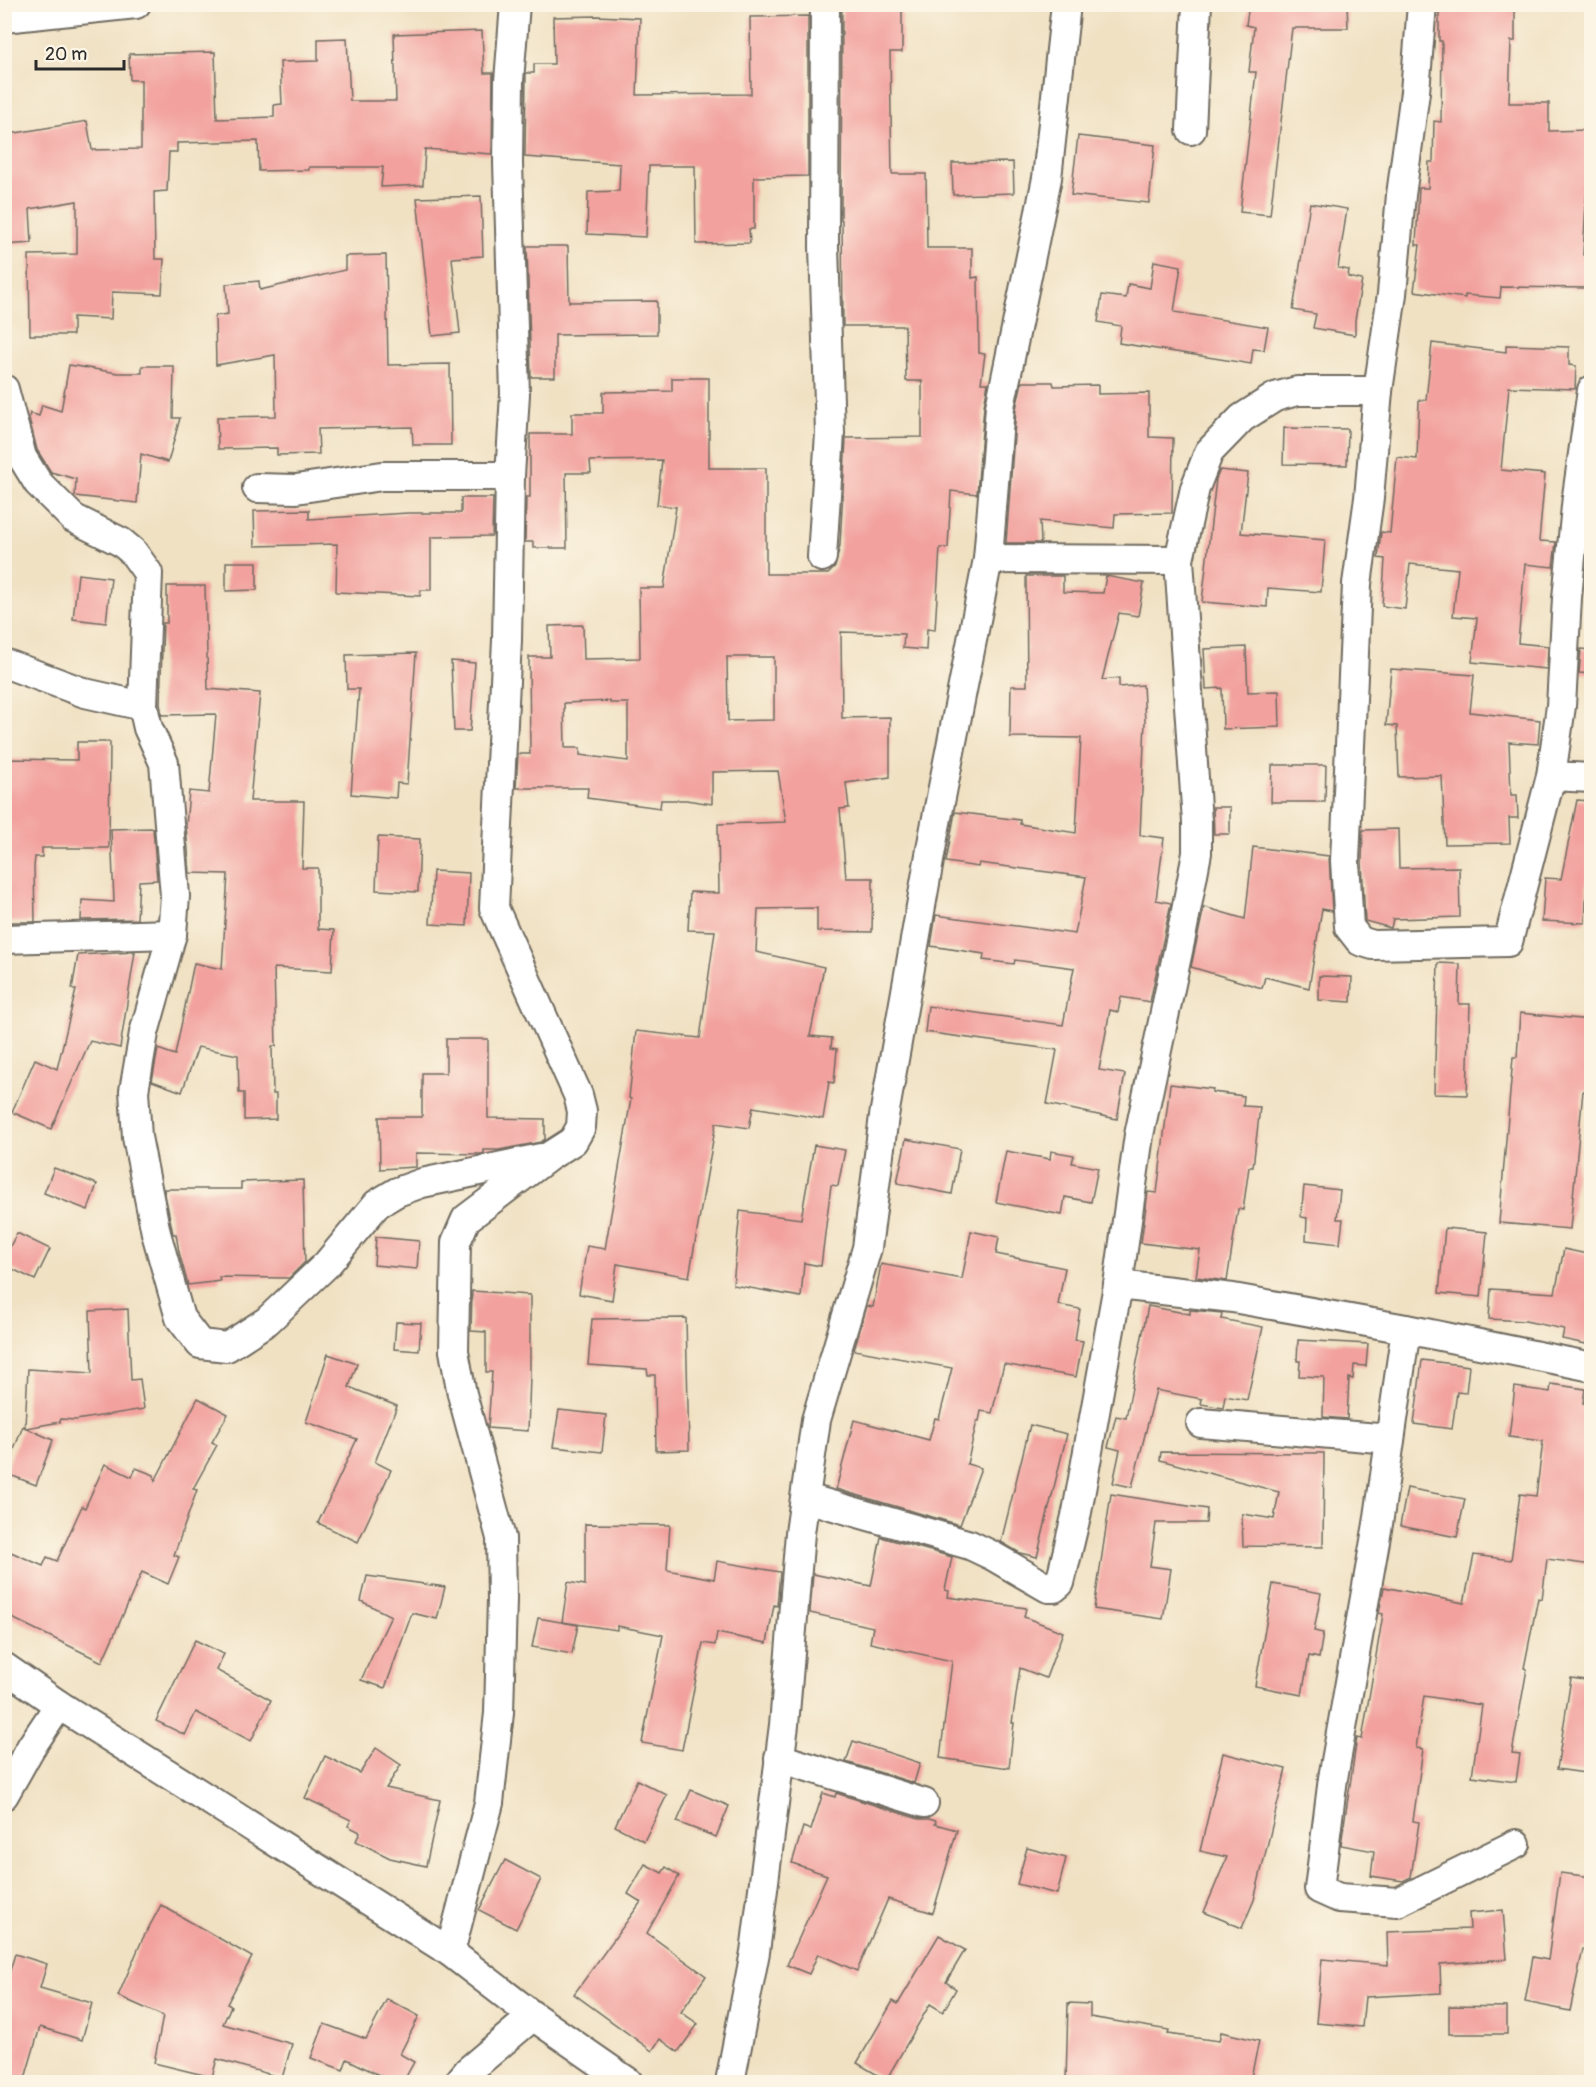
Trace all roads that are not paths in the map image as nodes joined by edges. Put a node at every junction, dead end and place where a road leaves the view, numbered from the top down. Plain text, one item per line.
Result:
1 (136, 4) edge
2 (515, 4) edge
3 (825, 4) edge
4 (1066, 4) edge
5 (1197, 4) edge
6 (1422, 4) edge
7 (4, 18) edge
8 (1191, 130) dead end
9 (4, 389) edge
10 (1592, 390) edge
11 (1378, 391) junction
12 (510, 476) junction
13 (257, 488) dead end
14 (822, 557) dead end
15 (988, 559) junction
16 (1179, 560) junction
17 (4, 663) edge
18 (143, 706) junction
19 (1551, 776) junction
20 (1592, 778) edge
21 (172, 934) junction
22 (4, 939) edge
23 (548, 1156) junction
24 (1118, 1285) junction
25 (1406, 1329) junction
26 (1592, 1367) edge
27 (1201, 1423) dead end
28 (1390, 1439) junction
29 (806, 1498) junction
30 (4, 1667) edge
31 (59, 1706) junction
32 (779, 1758) junction
33 (4, 1794) edge
34 (924, 1803) dead end
35 (1516, 1844) dead end
36 (450, 1952) junction
37 (533, 2016) junction
38 (459, 2082) edge
39 (628, 2082) edge
40 (730, 2082) edge

1 - 7 street
2 - 12 street
3 - 14 street
4 - 15 street
5 - 8 street
6 - 11 street
9 - 18 street
10 - 19 street
11 - 16 street
11 - 19 street
12 - 13 street
12 - 23 street
15 - 16 street
15 - 29 street
16 - 24 street
17 - 18 street
18 - 21 street
19 - 20 street
21 - 22 street
21 - 23 street
23 - 36 street
24 - 25 street
24 - 29 street
25 - 26 street
25 - 28 street
27 - 28 street
28 - 35 street
29 - 32 street
30 - 31 street
31 - 33 street
31 - 36 street
32 - 34 street
32 - 40 street
36 - 37 street
37 - 38 street
37 - 39 street

